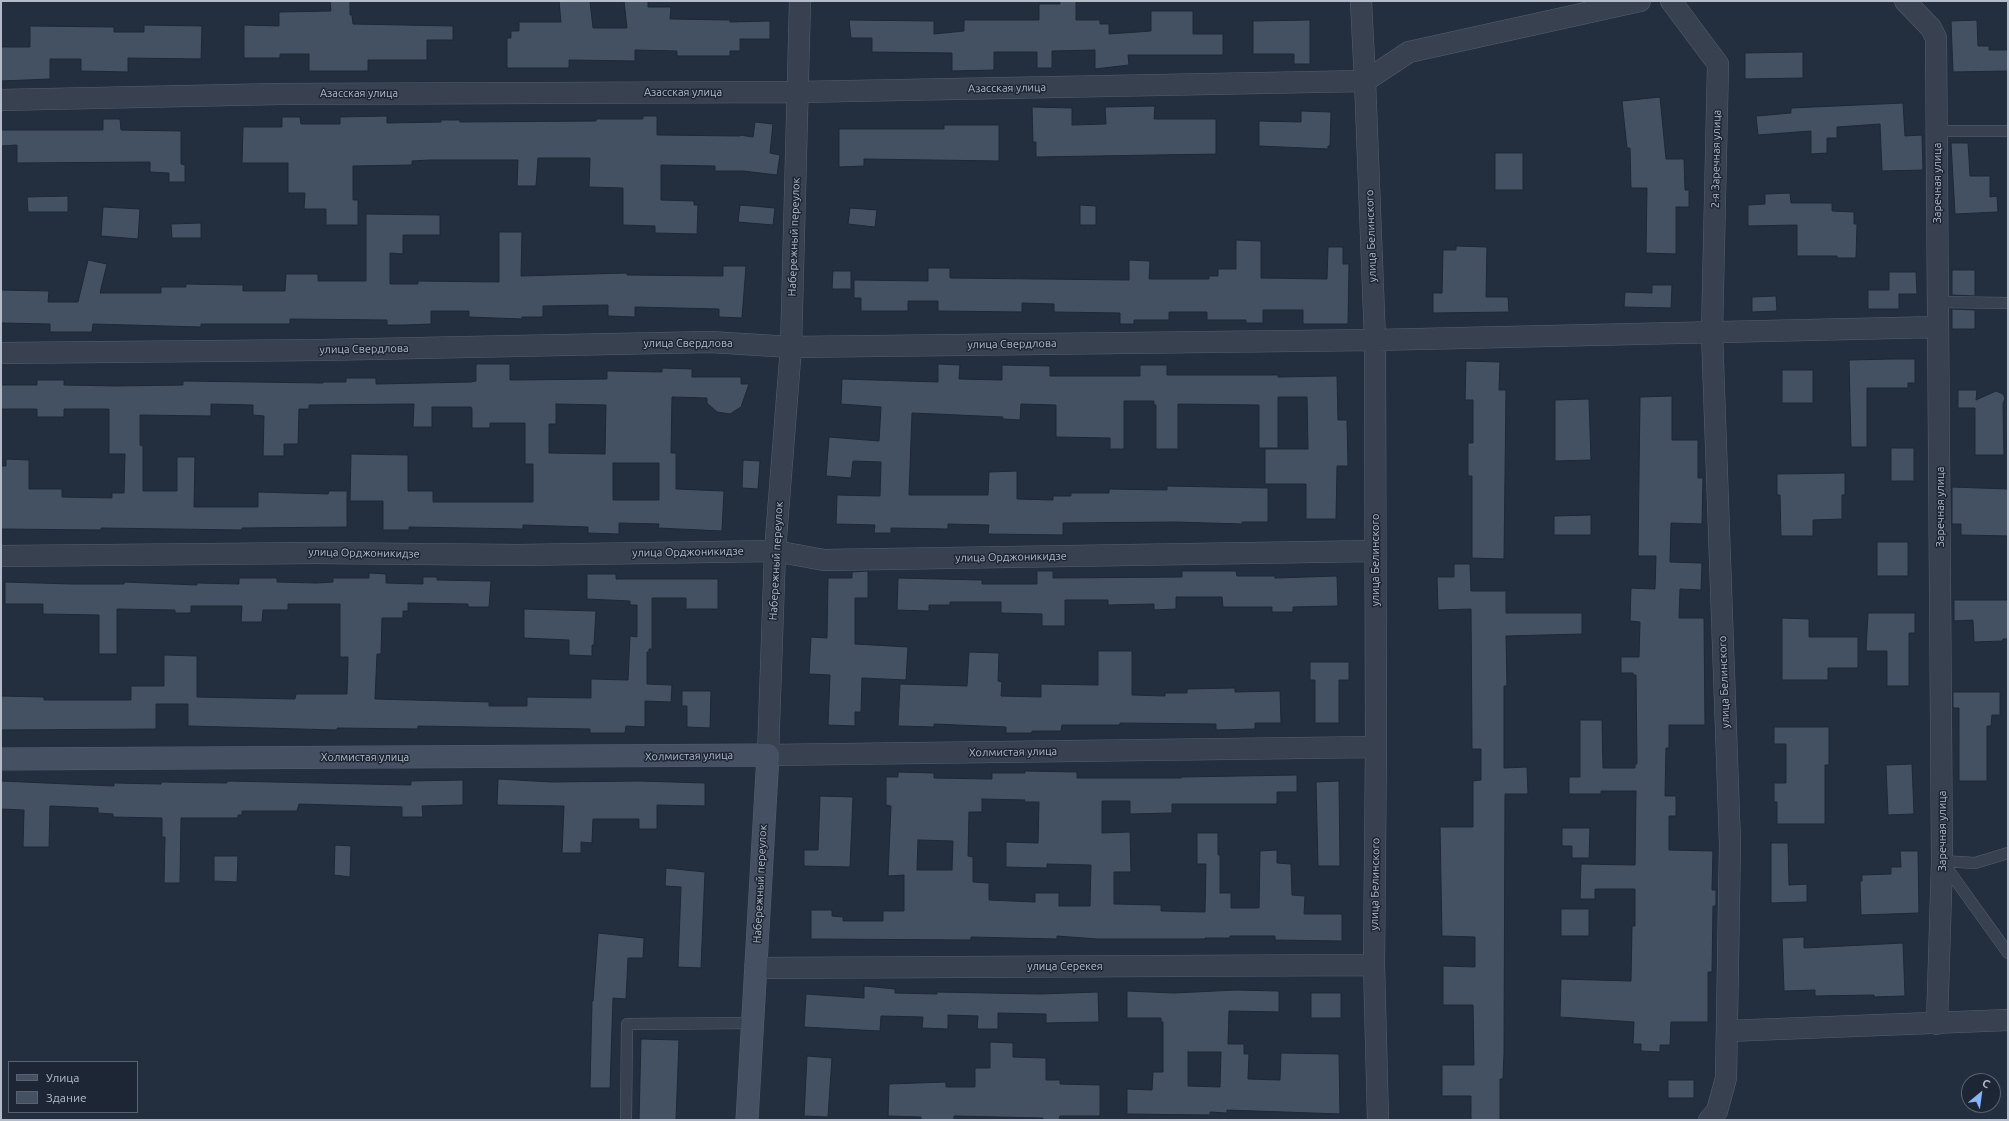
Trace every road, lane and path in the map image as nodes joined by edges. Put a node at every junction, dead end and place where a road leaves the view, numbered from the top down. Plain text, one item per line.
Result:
1 (800, 1) edge
2 (1360, 1) edge
3 (1640, 1) edge
4 (1670, 1) edge
5 (1905, 1) edge
6 (1365, 82) junction
7 (798, 92) junction
8 (1, 100) edge
9 (1937, 131) junction
10 (2008, 132) edge
11 (1938, 302) junction
12 (2008, 303) edge
13 (1938, 327) junction
14 (1712, 333) junction
15 (1375, 340) junction
16 (791, 347) junction
17 (1, 353) edge
18 (775, 551) junction
19 (1374, 551) junction
20 (1, 556) edge
21 (1376, 747) junction
22 (768, 755) junction
23 (1, 759) edge
24 (2008, 853) edge
25 (1942, 861) junction
26 (2008, 953) edge
27 (1374, 965) junction
28 (755, 968) junction
29 (2008, 1020) edge
30 (752, 1023) junction
31 (1937, 1024) junction
32 (1727, 1031) junction
33 (626, 1120) edge
34 (747, 1120) edge
35 (1378, 1120) edge
36 (1709, 1120) edge

1 - 7 street, Набережный переулок
2 - 6 street, улица Белинского
3 - 6 street
4 - 14 street, 2-я Заречная улица
5 - 9 street, Заречная улица
6 - 7 street, Азасская улица
6 - 15 street, улица Белинского
7 - 8 street, Азасская улица
7 - 16 street, Набережный переулок
9 - 10 lane
9 - 11 street, Заречная улица
11 - 12 lane
11 - 13 street, Заречная улица
13 - 14 street, улица Свердлова
13 - 25 street, Заречная улица
14 - 15 street, улица Свердлова
14 - 32 street, улица Белинского
15 - 16 street, улица Свердлова
15 - 19 street, улица Белинского
16 - 17 street, улица Свердлова
16 - 18 street, Набережный переулок
18 - 19 street, улица Орджоникидзе
18 - 20 street, улица Орджоникидзе
18 - 22 street, Набережный переулок
19 - 21 street, улица Белинского
21 - 22 street, Холмистая улица
21 - 27 street, улица Белинского
22 - 23 street, Холмистая улица
22 - 28 street, Набережный переулок
24 - 25 lane
25 - 26 lane
25 - 31 street, Заречная улица
27 - 28 street, улица Серекея
27 - 35 street, улица Белинского
28 - 30 street, Набережный переулок
29 - 31 street
30 - 33 lane
30 - 34 street, Набережный переулок
31 - 32 street
32 - 36 street, улица Белинского

